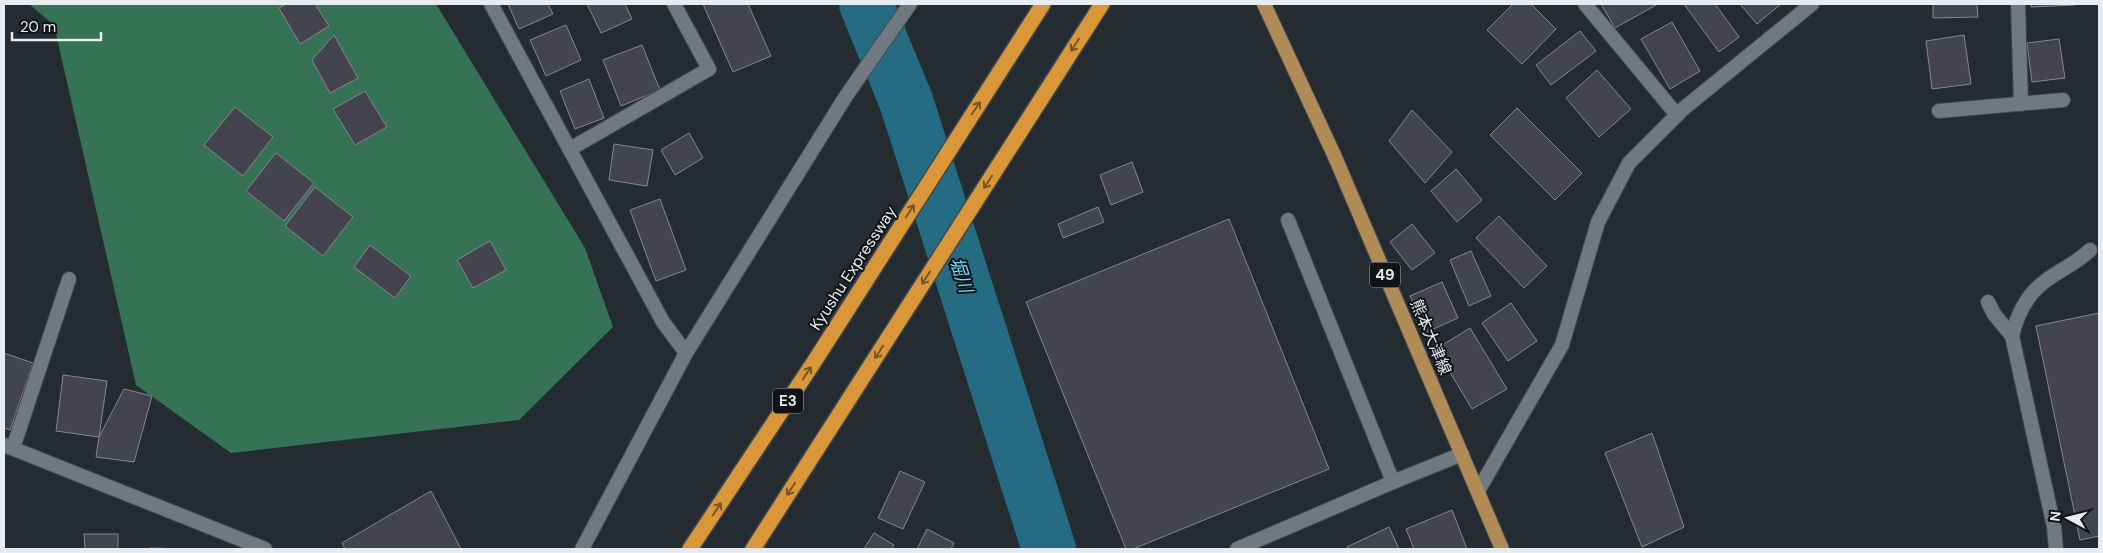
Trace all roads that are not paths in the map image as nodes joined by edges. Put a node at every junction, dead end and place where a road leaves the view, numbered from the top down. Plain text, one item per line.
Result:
1 (491, 4) edge
2 (674, 4) edge
3 (1043, 4) edge
4 (1102, 4) edge
5 (1264, 4) edge
6 (1585, 4) edge
7 (1812, 4) edge
8 (2018, 4) edge
9 (906, 9) edge
10 (2063, 100) dead end
11 (2021, 104) junction
12 (1939, 111) dead end
13 (1677, 115) junction
14 (570, 149) junction
15 (1288, 220) dead end
16 (2090, 250) dead end
17 (69, 279) dead end
18 (1988, 302) dead end
19 (2012, 336) junction
20 (686, 353) junction
21 (9, 446) edge
22 (1462, 454) junction
23 (1393, 482) junction
24 (1478, 491) junction
25 (265, 549) edge
26 (582, 549) edge
27 (690, 549) edge
28 (753, 549) edge
29 (1237, 549) edge
30 (1502, 549) edge
31 (2056, 549) edge

1 - 14 street
2 - 14 street
27 -> 3 highway, Kyushu Expressway / E3
4 -> 28 highway
5 - 22 main road, 熊本大津線 / 49
6 - 13 street
7 - 13 street
8 - 11 street
9 - 20 street
10 - 11 street
11 - 12 street
13 - 24 street
14 - 20 street
15 - 23 street
16 - 19 street
17 - 21 street
18 - 19 street
19 - 31 street
20 - 26 street
21 - 25 street
22 - 23 street
22 - 24 main road, 熊本大津線 / 49
23 - 29 street
24 - 30 main road, 熊本大津線 / 49

